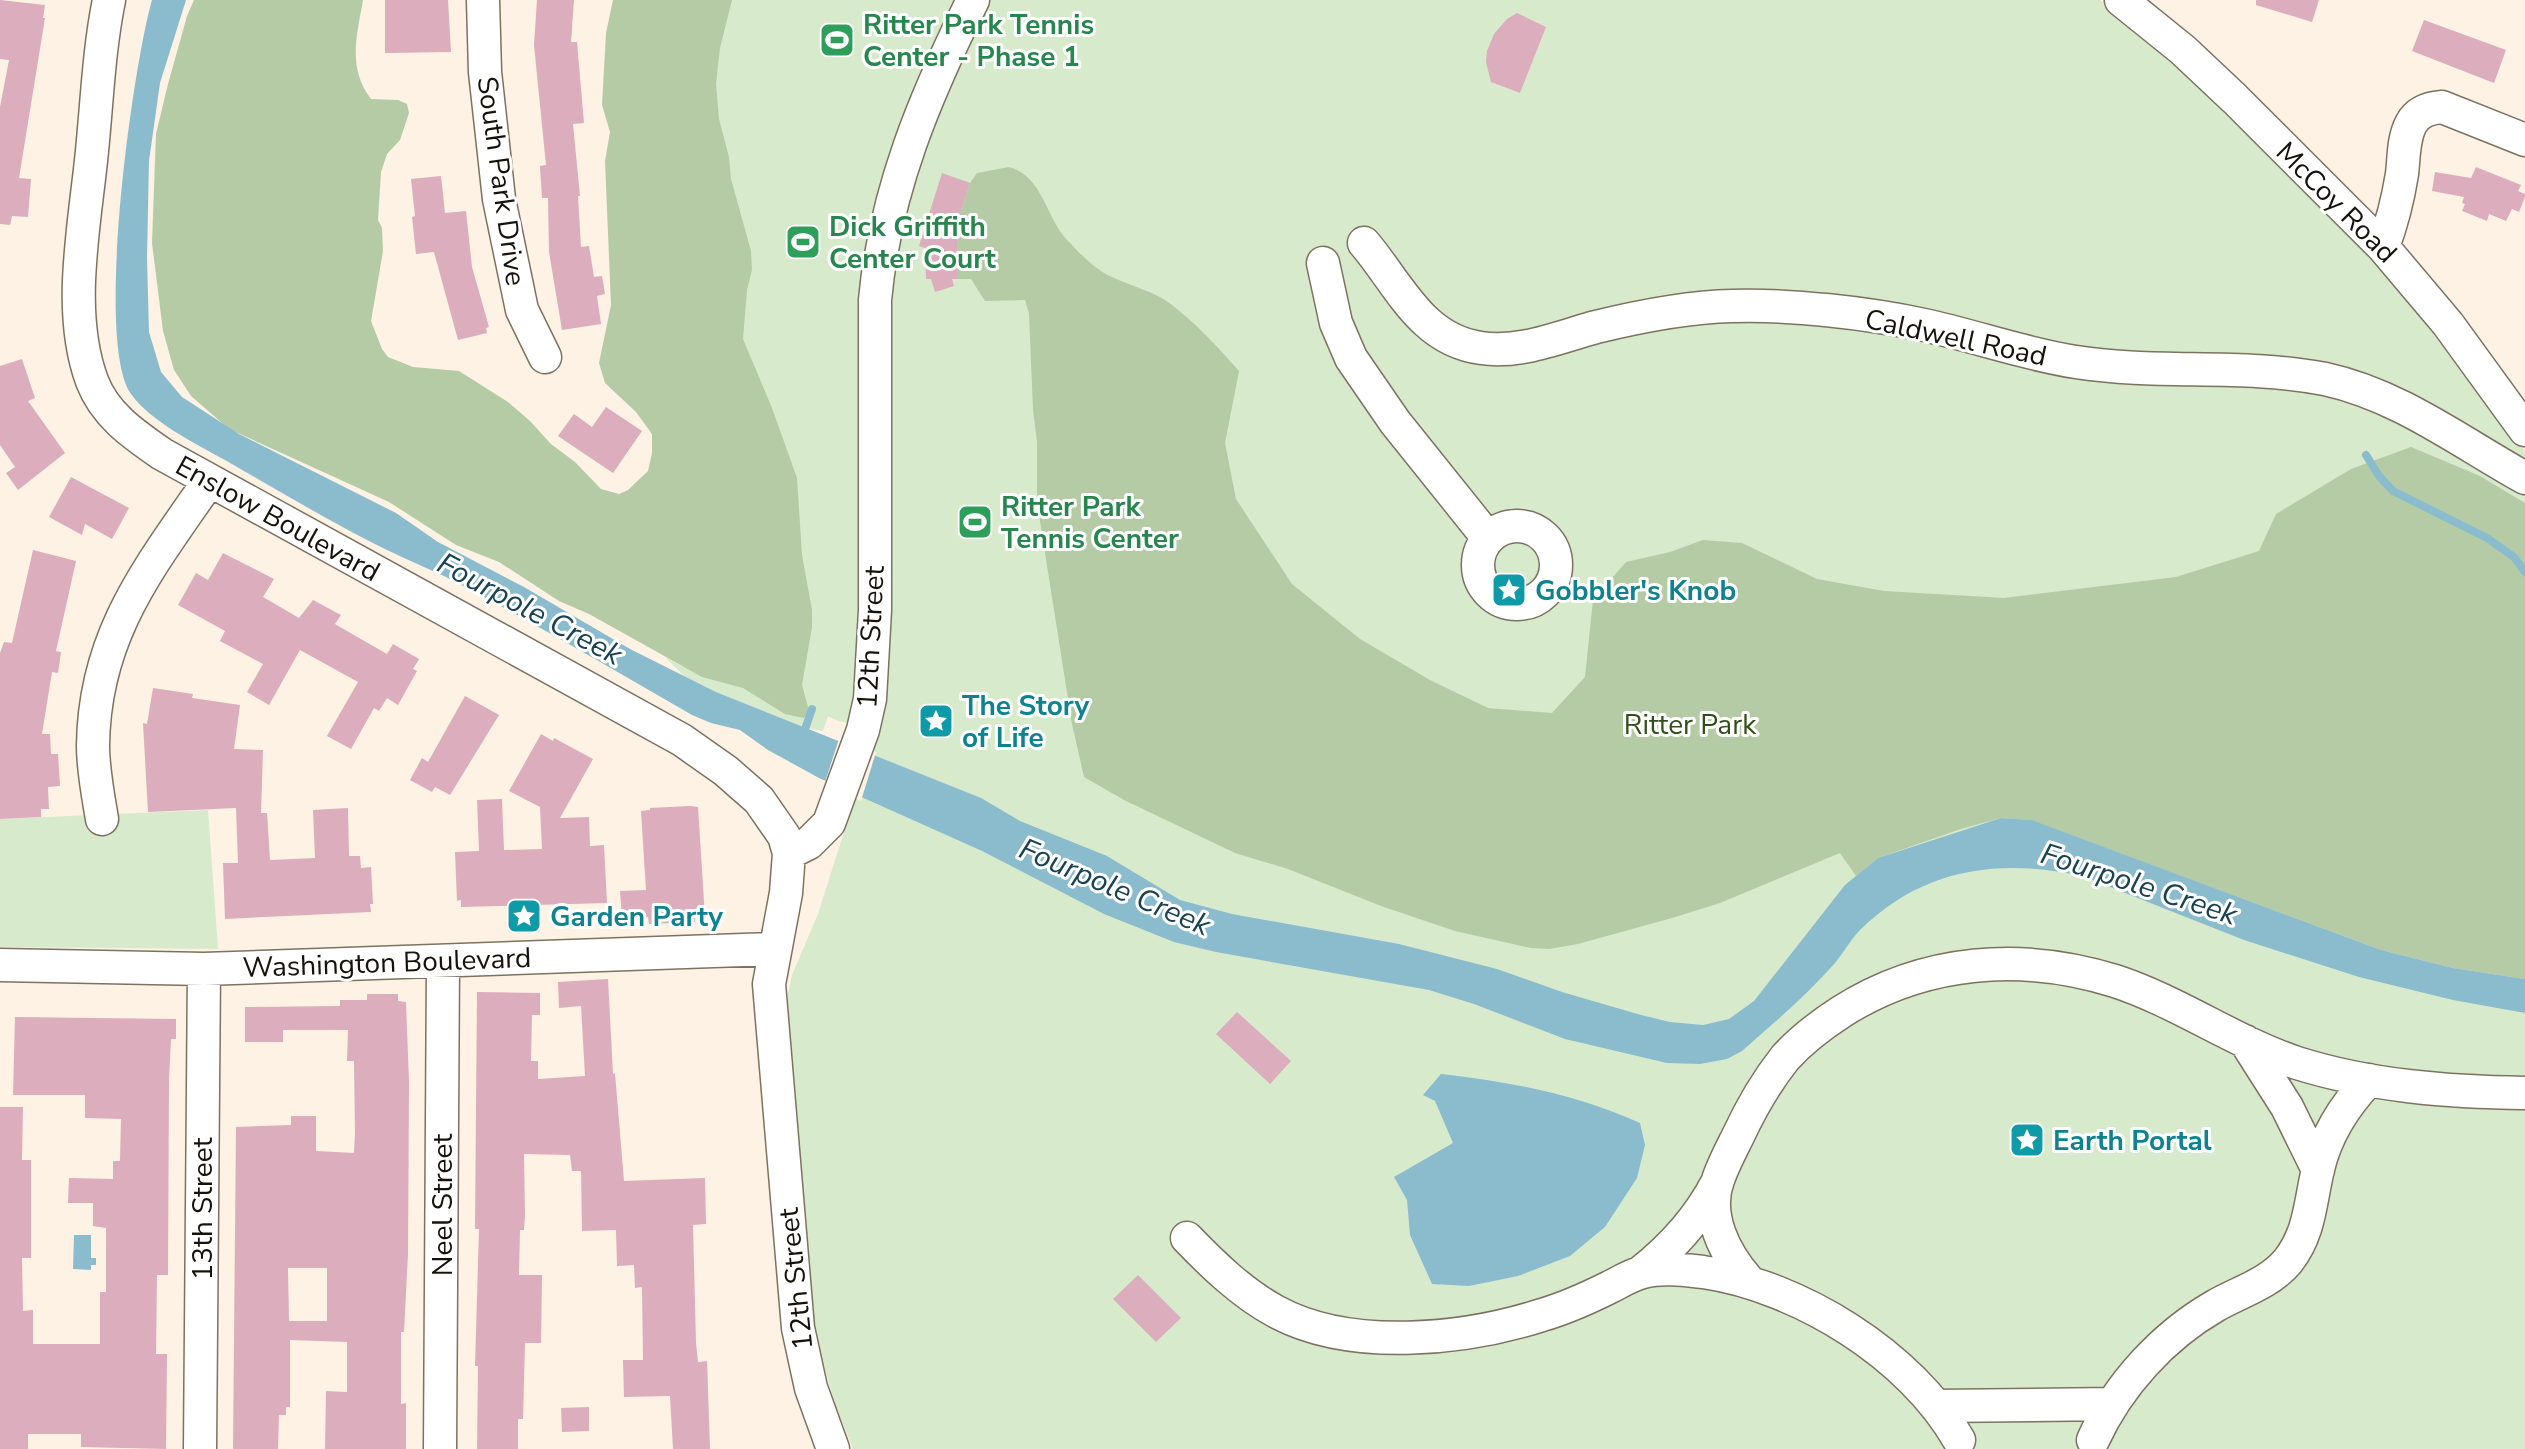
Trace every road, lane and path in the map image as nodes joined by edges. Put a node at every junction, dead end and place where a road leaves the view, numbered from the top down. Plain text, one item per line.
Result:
1 (109, 0) edge
2 (483, 0) edge
3 (973, 0) edge
4 (2121, 0) edge
5 (2525, 140) edge
6 (1364, 243) dead end
7 (2383, 247) junction
8 (1323, 263) dead end
9 (545, 357) dead end
10 (2525, 430) edge
11 (2525, 478) edge
12 (209, 481) junction
13 (1488, 538) dead end
14 (102, 819) dead end
15 (789, 853) junction
16 (774, 949) junction
17 (443, 961) junction
18 (0, 965) edge
19 (204, 969) junction
20 (2244, 1040) junction
21 (2369, 1080) junction
22 (2525, 1093) edge
23 (2318, 1170) junction
24 (1717, 1183) junction
25 (1187, 1238) dead end
26 (1641, 1272) junction
27 (1748, 1280) junction
28 (2113, 1404) junction
29 (1937, 1406) junction
30 (1959, 1440) dead end
31 (2093, 1440) dead end
32 (200, 1449) edge
33 (440, 1449) edge
34 (833, 1449) edge

1 - 12 street, Enslow Boulevard
2 - 9 street, South Park Drive
3 - 15 street, 12th Street
4 - 7 street, McCoy Road
5 - 7 street
6 - 11 street, Caldwell Road
7 - 10 street, McCoy Road
8 - 13 street
12 - 14 street
12 - 15 street, Enslow Boulevard
15 - 16 street, 12th Street
16 - 17 street, Washington Boulevard
16 - 34 street, 12th Street
17 - 19 street, Washington Boulevard
17 - 33 street, Neel Street
18 - 19 street, Washington Boulevard
19 - 32 street, 13th Street
20 - 21 street
20 - 23 street
20 - 24 street
21 - 22 street
21 - 23 street
23 - 28 street
24 - 26 street
24 - 27 street
25 - 26 street
26 - 27 street
27 - 29 street
28 - 29 street
28 - 31 street
29 - 30 street

